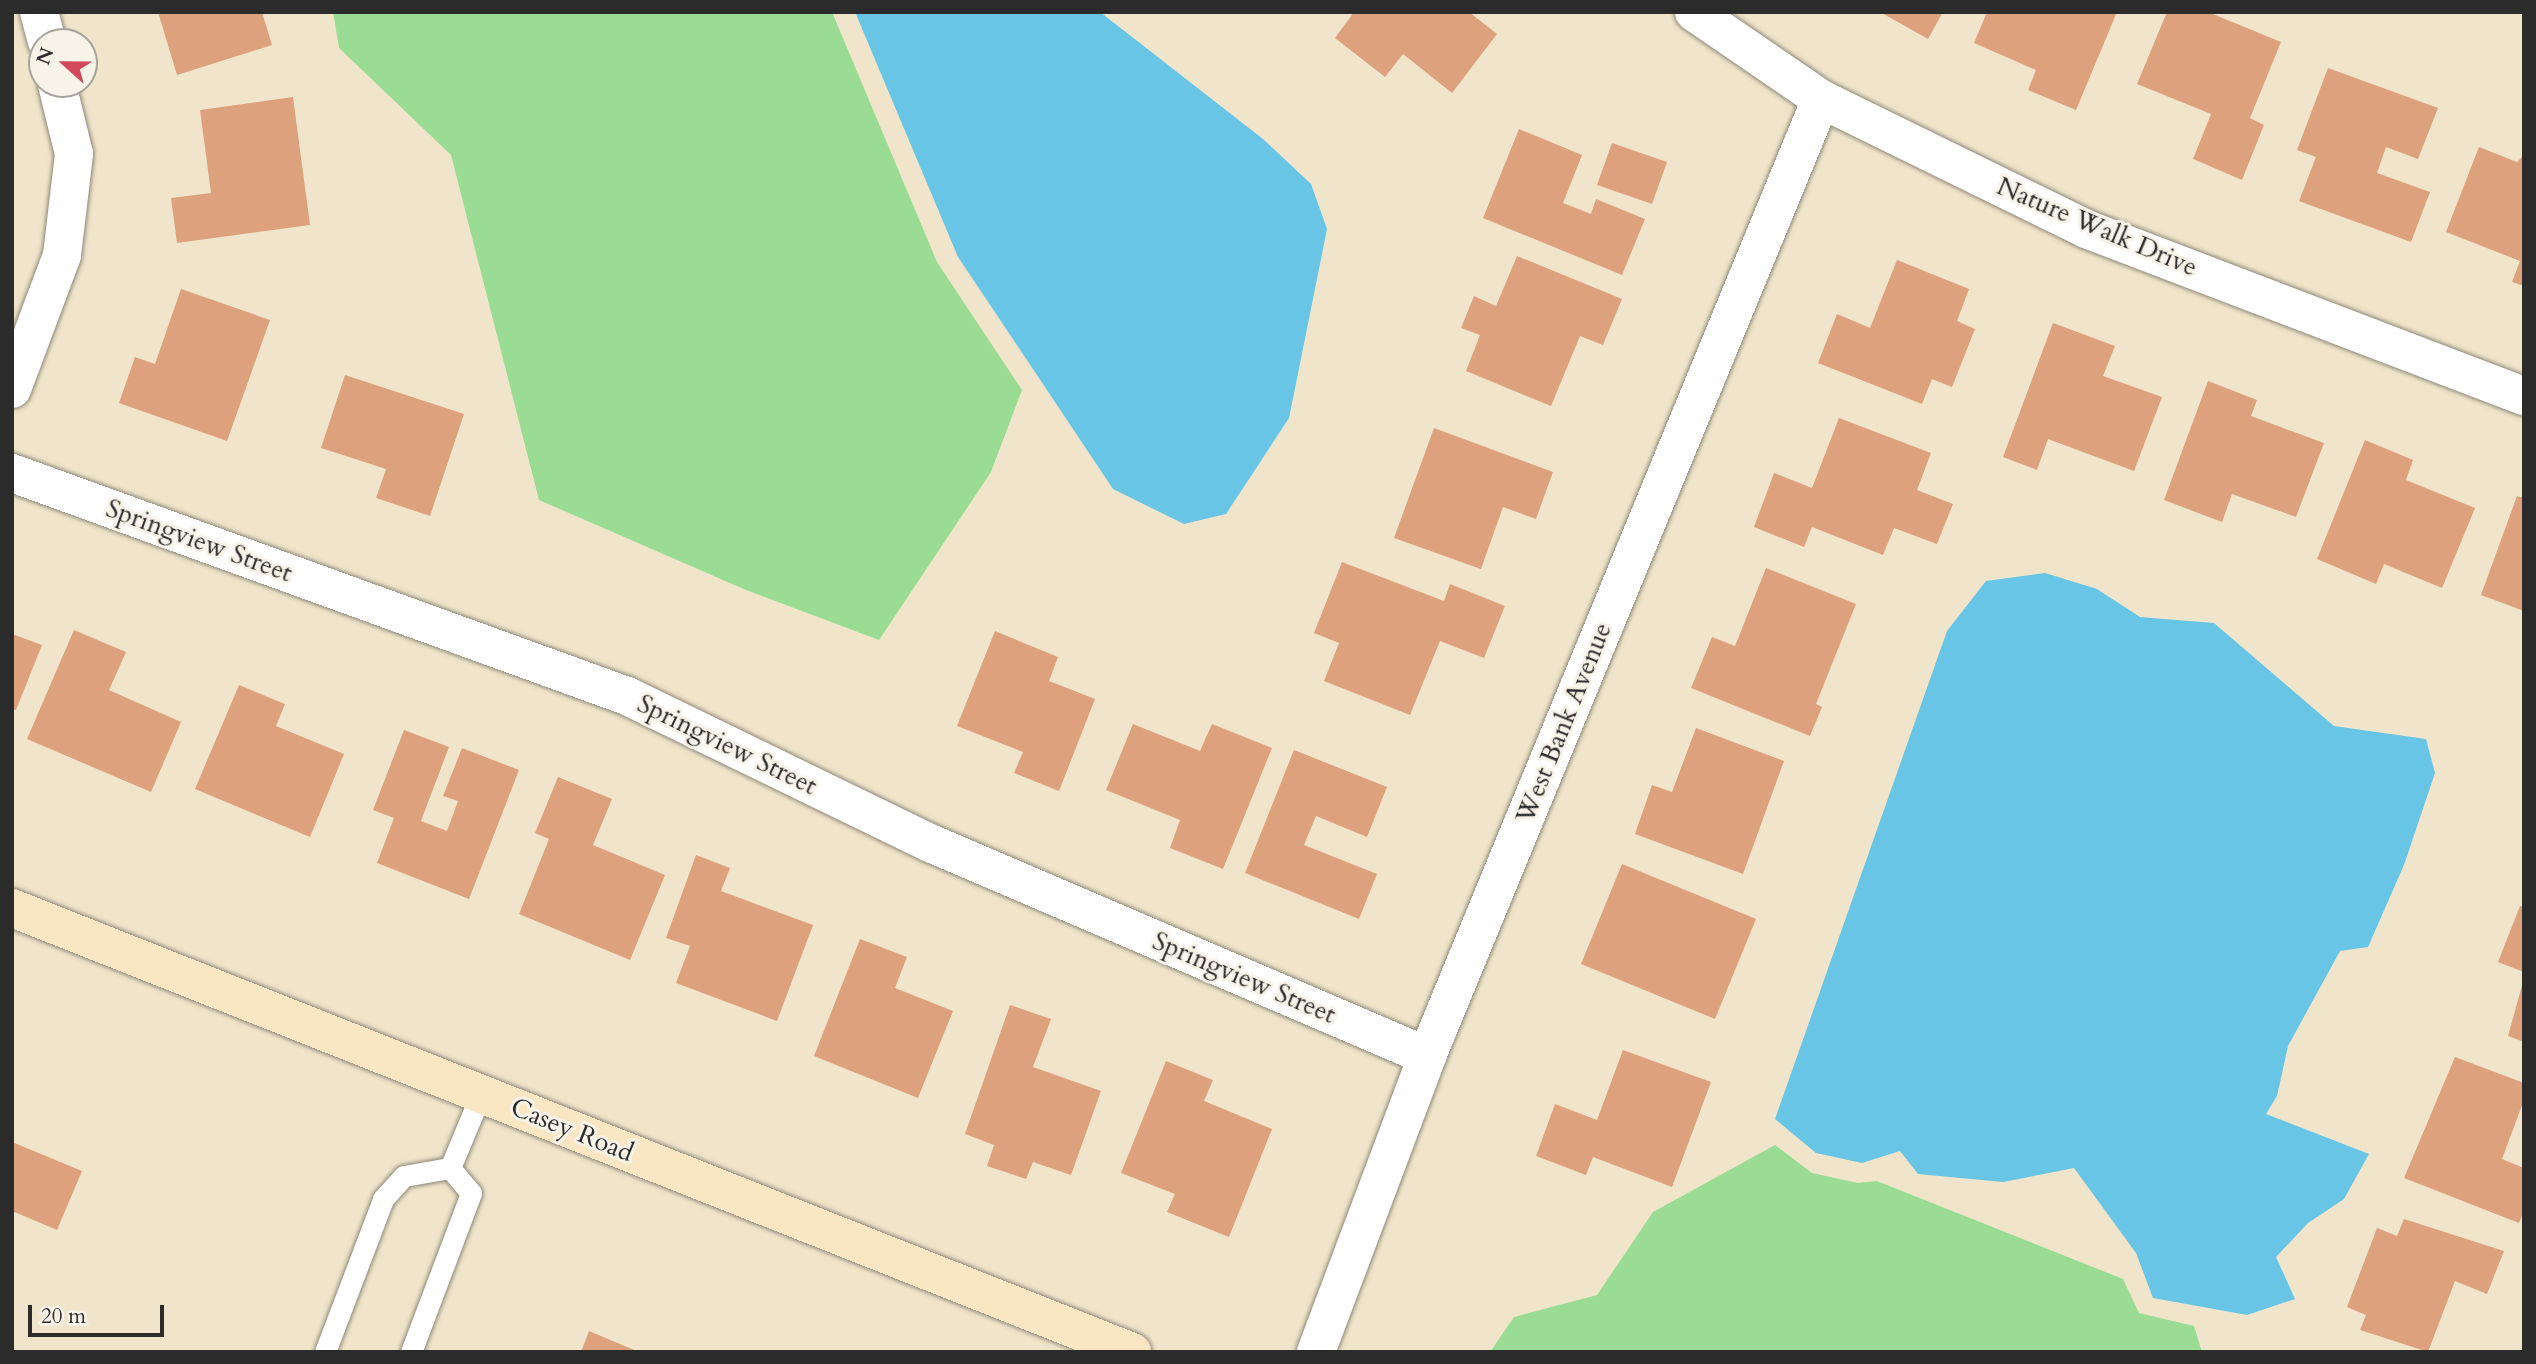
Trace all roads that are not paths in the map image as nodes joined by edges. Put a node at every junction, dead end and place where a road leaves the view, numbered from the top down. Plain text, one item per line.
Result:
1 (1693, 12) edge
2 (60, 98) edge
3 (1822, 99) junction
4 (12, 389) edge
5 (2524, 396) edge
6 (12, 473) edge
7 (12, 908) edge
8 (1427, 1056) junction
9 (481, 1094) junction
10 (450, 1168) junction
11 (325, 1352) edge
12 (411, 1352) edge
13 (1132, 1352) edge
14 (1316, 1352) edge

1 - 3 street, Nature Walk Drive
2 - 4 street
3 - 5 street, Nature Walk Drive
3 - 8 street, West Bank Avenue
6 - 8 street, Springview Street
7 - 9 street, Casey Road
8 - 14 street, West Bank Avenue
9 - 10 lane
9 - 13 street, Casey Road
10 - 11 lane
10 - 12 lane

